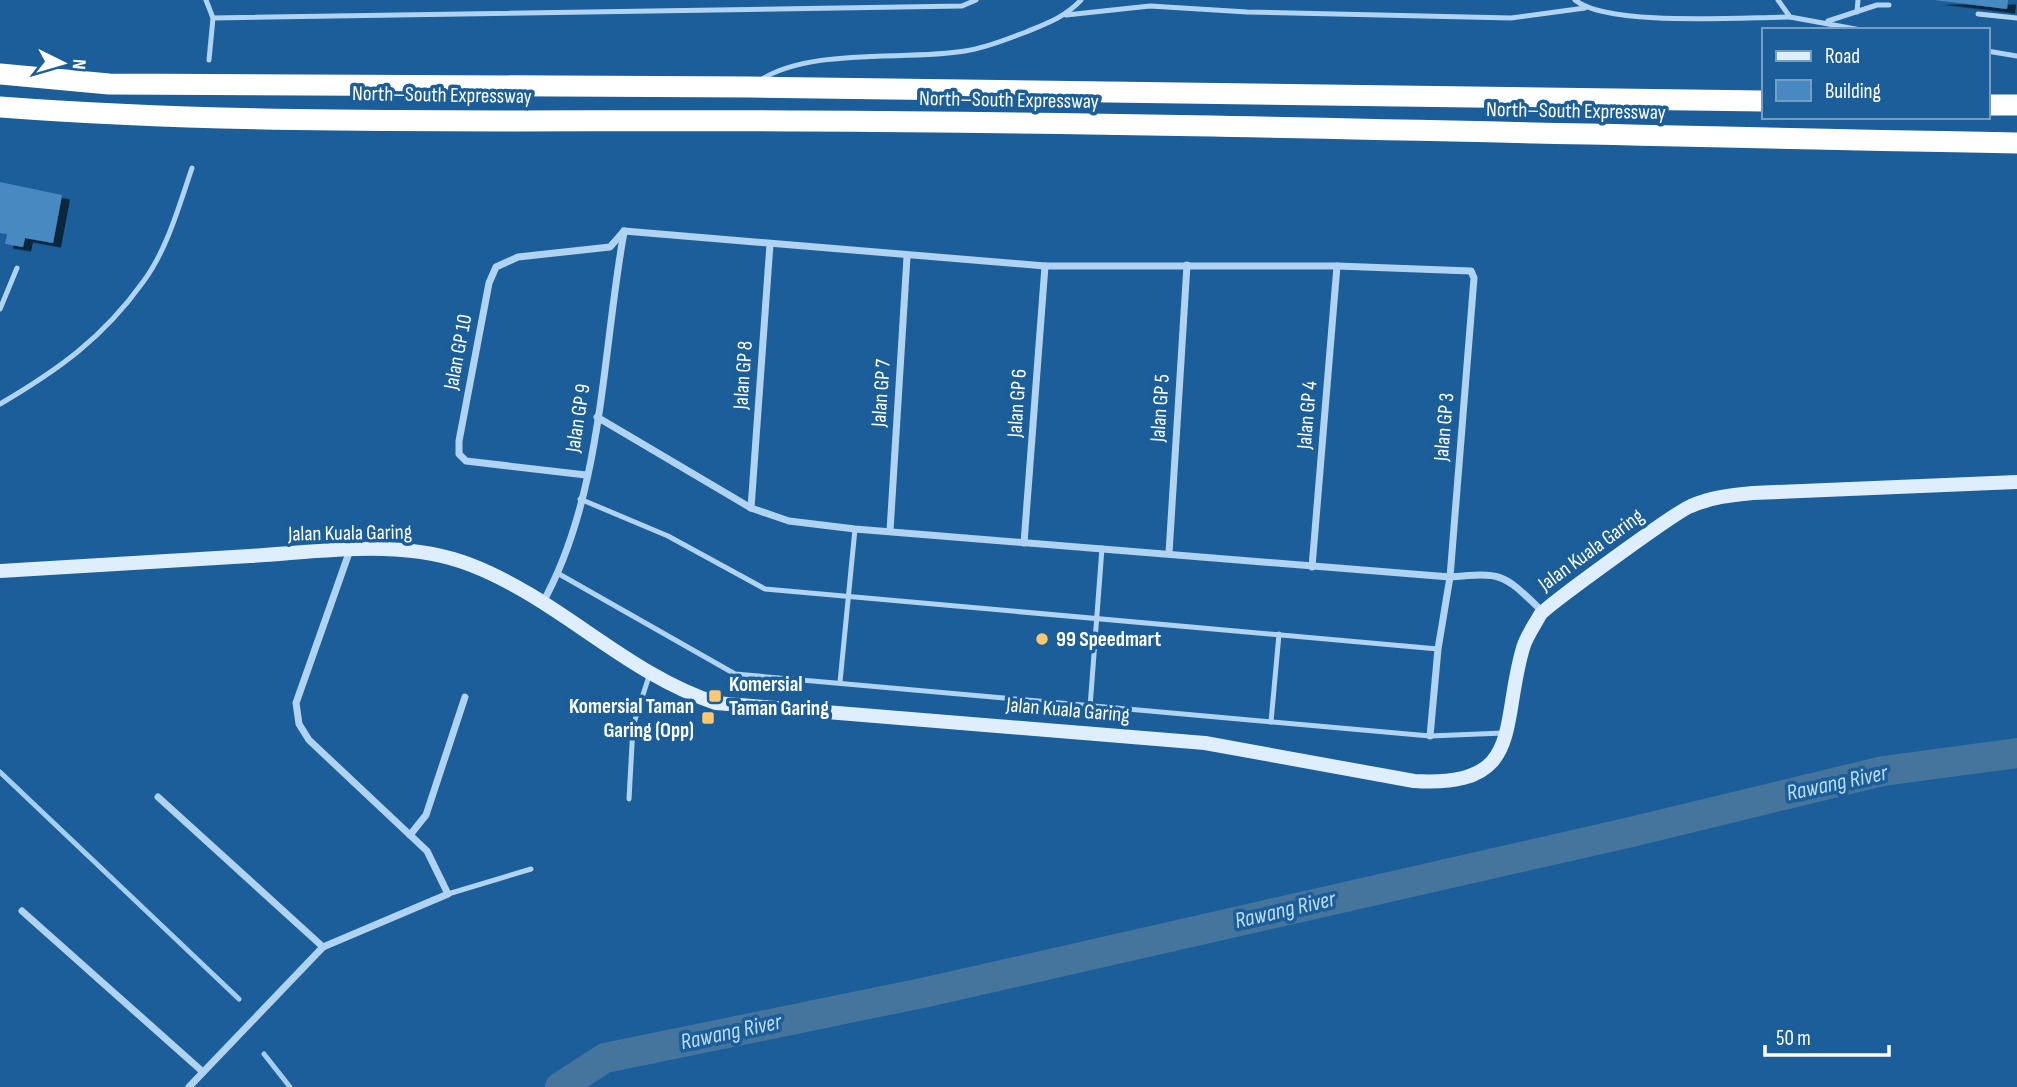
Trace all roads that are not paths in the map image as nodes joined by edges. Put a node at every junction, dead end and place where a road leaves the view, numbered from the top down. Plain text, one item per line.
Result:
1 (206, 0) edge
2 (976, 0) edge
3 (1081, 0) edge
4 (1575, 0) edge
5 (1778, 0) edge
6 (1858, 0) edge
7 (1889, 5) dead end
8 (1585, 8) junction
9 (1857, 12) junction
10 (1979, 13) dead end
11 (1066, 15) junction
12 (1790, 17) junction
13 (212, 18) junction
14 (2017, 18) edge
15 (1828, 22) junction
16 (1853, 28) edge
17 (1989, 51) edge
18 (2017, 56) edge
19 (209, 60) dead end
20 (0, 75) edge
21 (750, 86) junction
22 (1762, 101) edge
23 (1989, 105) edge
24 (2017, 105) edge
25 (0, 107) edge
26 (2017, 143) edge
27 (192, 168) dead end
28 (624, 231) junction
29 (770, 244) junction
30 (907, 257) junction
31 (1187, 265) junction
32 (1045, 266) junction
33 (1337, 266) junction
34 (17, 268) dead end
35 (0, 310) edge
36 (0, 404) edge
37 (597, 417) junction
38 (586, 475) junction
39 (2017, 482) edge
40 (580, 499) junction
41 (751, 508) junction
42 (855, 529) junction
43 (890, 531) junction
44 (1024, 543) junction
45 (1102, 548) junction
46 (350, 550) junction
47 (1169, 554) junction
48 (1312, 567) junction
49 (0, 571) edge
50 (558, 575) junction
51 (1450, 578) junction
52 (846, 597) junction
53 (542, 604) junction
54 (1542, 611) junction
55 (1097, 616) junction
56 (1279, 634) junction
57 (1438, 649) junction
58 (650, 673) junction
59 (840, 682) junction
60 (465, 697) dead end
61 (1090, 707) junction
62 (1271, 722) junction
63 (1507, 733) junction
64 (1430, 736) junction
65 (158, 797) dead end
66 (629, 799) dead end
67 (410, 835) junction
68 (531, 869) dead end
69 (448, 894) junction
70 (23, 911) dead end
71 (323, 947) junction
72 (203, 1072) junction
73 (189, 1087) edge

1 - 13 lane
2 - 13 lane
3 - 11 lane
4 - 8 lane
5 - 12 lane
6 - 9 lane
7 - 9 lane
8 - 11 lane
8 - 12 lane
9 - 15 lane
10 - 14 lane
11 - 21 lane
12 - 15 lane
13 - 19 lane
15 - 16 lane
17 - 18 lane
20 - 21 highway, North–South Expressway
21 - 22 highway, North–South Expressway
23 - 24 highway
25 - 26 highway, North–South Expressway
27 - 36 lane
28 - 29 street
28 - 37 street, Jalan GP 9
28 - 38 street, Jalan GP 10
29 - 30 street
29 - 41 street, Jalan GP 8
30 - 32 street
30 - 43 street, Jalan GP 7
31 - 32 street
31 - 33 street
31 - 47 street, Jalan GP 5
32 - 44 street, Jalan GP 6
33 - 48 street, Jalan GP 4
33 - 51 street, Jalan GP 3
34 - 35 lane
37 - 38 street, Jalan GP 9
37 - 41 street
38 - 40 street, Jalan GP 9
39 - 54 street, Jalan Kuala Garing
40 - 50 street, Jalan GP 9
40 - 52 lane
41 - 42 street
42 - 43 street
42 - 52 lane
43 - 44 street
44 - 45 street
45 - 47 street
45 - 55 lane
46 - 49 street, Jalan Kuala Garing
46 - 53 street, Jalan Kuala Garing
46 - 67 street
47 - 48 street
48 - 51 street
50 - 53 street, Jalan GP 9
50 - 59 lane
51 - 54 street
51 - 57 street, Jalan GP 3
52 - 55 lane
52 - 59 lane
53 - 58 street, Jalan Kuala Garing
54 - 63 street, Jalan Kuala Garing
55 - 56 lane
55 - 61 lane
56 - 57 lane
56 - 62 lane
57 - 64 street, Jalan GP 3
58 - 63 street, Jalan Kuala Garing
58 - 66 lane
59 - 61 lane
60 - 67 street
61 - 62 lane
62 - 64 lane
63 - 64 lane
65 - 71 street
67 - 69 street
68 - 69 lane
69 - 71 street
70 - 72 street
71 - 72 street
72 - 73 street

